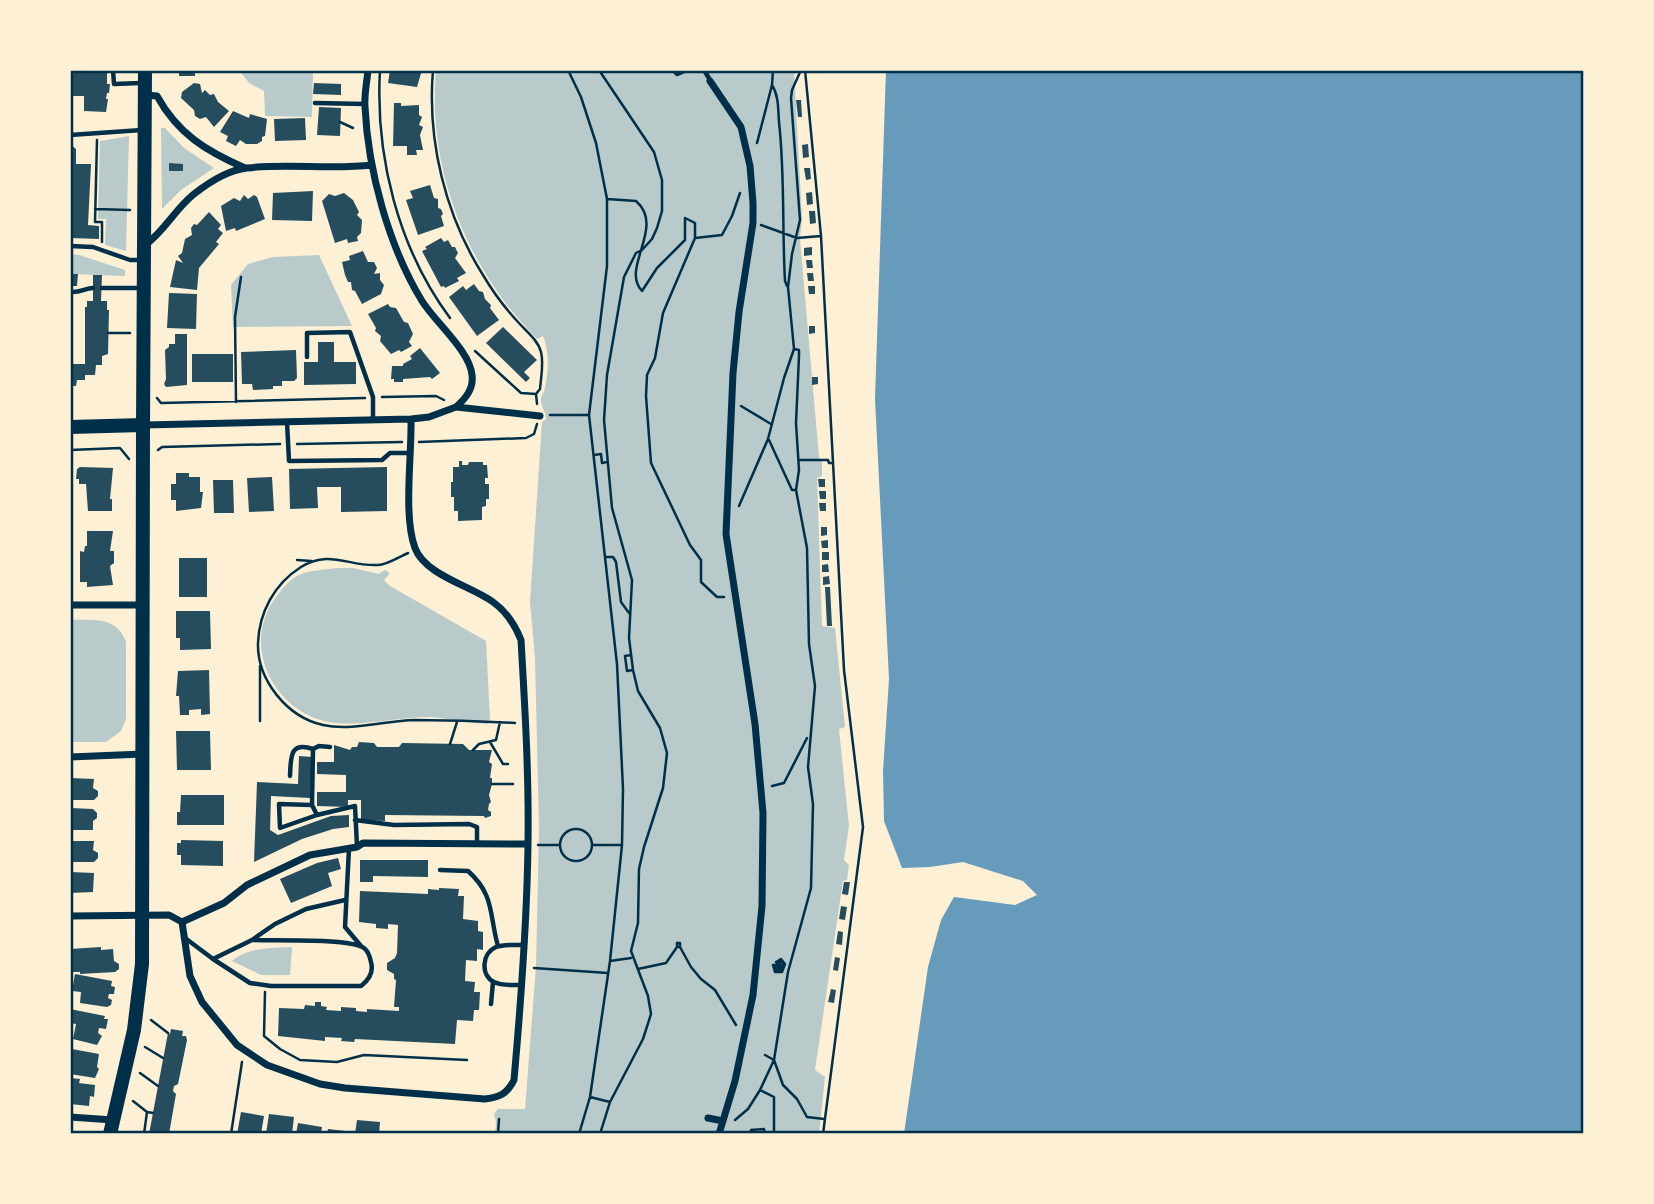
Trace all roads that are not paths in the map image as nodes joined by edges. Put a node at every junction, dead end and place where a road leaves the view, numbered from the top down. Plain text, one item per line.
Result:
1 (113, 70) edge
2 (368, 70) edge
3 (704, 70) edge
4 (710, 81) joint
5 (145, 83) edge
6 (315, 103) dead end
7 (365, 104) junction
8 (144, 130) junction
9 (70, 135) edge
10 (372, 165) junction
11 (245, 168) junction
12 (70, 246) edge
13 (144, 253) junction
14 (93, 288) dead end
15 (102, 288) dead end
16 (145, 288) junction
17 (70, 292) edge
18 (307, 357) dead end
19 (456, 407) junction
20 (540, 416) road end
21 (411, 419) junction
22 (373, 420) junction
23 (287, 422) junction
24 (143, 425) junction
25 (70, 427) edge
26 (410, 453) junction
27 (144, 605) junction
28 (70, 606) edge
29 (330, 747) dead end
30 (313, 749) junction
31 (143, 754) junction
32 (70, 757) edge
33 (290, 776) dead end
34 (312, 805) junction
35 (317, 815) junction
36 (355, 820) junction
37 (477, 843) junction
38 (528, 844) junction
39 (353, 847) junction
40 (440, 870) dead end
41 (345, 900) junction
42 (143, 915) junction
43 (70, 916) edge
44 (183, 922) junction
45 (184, 937) junction
46 (253, 940) junction
47 (524, 945) junction
48 (361, 946) junction
49 (498, 946) junction
50 (213, 959) junction
51 (493, 982) junction
52 (522, 985) junction
53 (491, 1004) dead end
54 (70, 1117) edge
55 (708, 1118) dead end
56 (723, 1121) junction
57 (112, 1127) edge
58 (719, 1134) edge

1 - 5 lane
2 - 7 street
3 - 4 lane
4 - 56 street
5 - 8 main road
5 - 11 street
6 - 7 lane
7 - 10 street
8 - 9 lane
8 - 13 main road
10 - 11 street
10 - 19 street
11 - 13 street
12 - 13 lane
13 - 16 main road
14 - 17 lane
15 - 16 lane
16 - 24 main road
18 - 22 lane
19 - 20 street
19 - 21 street
21 - 22 street
21 - 26 street
22 - 23 street
23 - 24 street
23 - 26 lane
24 - 25 main road
24 - 27 main road
26 - 38 street
27 - 28 street
27 - 31 main road
29 - 30 lane
30 - 33 lane
30 - 34 lane
31 - 32 street
31 - 42 main road
34 - 35 lane
34 - 35 lane
35 - 36 lane
36 - 37 lane
36 - 39 lane
37 - 38 street
37 - 39 street
38 - 47 street
39 - 41 lane
39 - 44 street
40 - 49 lane
41 - 46 lane
41 - 48 lane
42 - 43 street
42 - 44 street
42 - 57 main road
44 - 45 street
45 - 50 lane
45 - 52 street
46 - 48 lane
46 - 50 lane
47 - 49 lane
47 - 52 street
48 - 50 lane
49 - 51 lane
51 - 52 lane
51 - 53 lane
54 - 57 street
55 - 56 street
56 - 58 street

